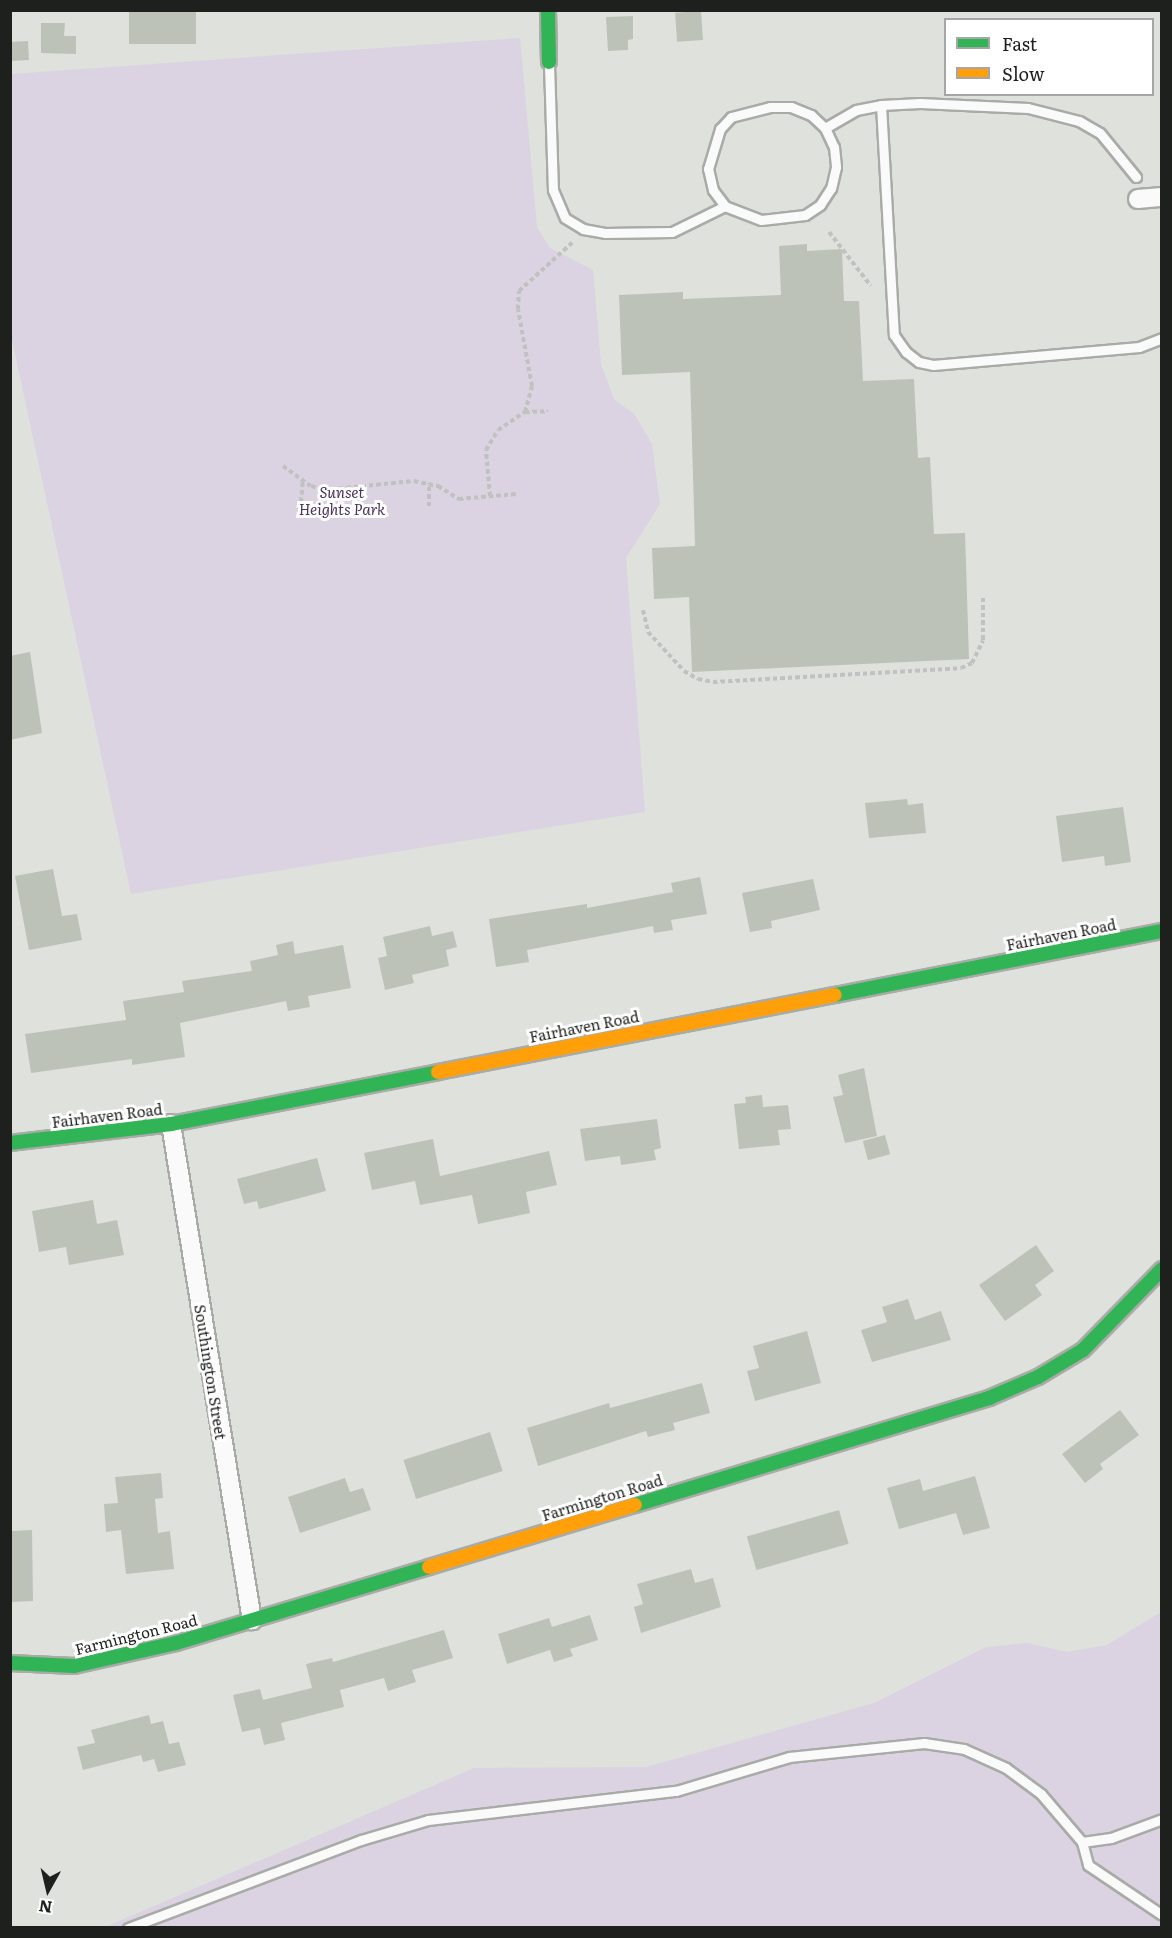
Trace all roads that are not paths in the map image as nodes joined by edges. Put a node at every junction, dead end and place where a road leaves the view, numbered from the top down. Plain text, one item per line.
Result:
1 (548, 10) edge
2 (549, 62) joint
3 (881, 105) junction
4 (825, 128) junction
5 (1136, 177) dead end
6 (1161, 197) edge
7 (1138, 199) dead end
8 (725, 206) junction
9 (1161, 338) edge
10 (1161, 931) edge
11 (171, 1124) junction
12 (10, 1143) edge
13 (1161, 1269) edge
14 (252, 1620) junction
15 (10, 1663) edge
16 (1161, 1820) edge
17 (1082, 1842) junction
18 (1161, 1915) edge
19 (128, 1928) edge

1 - 2 street
2 - 8 lane
3 - 4 lane
3 - 5 lane
3 - 9 lane
4 - 8 lane
4 - 8 lane
6 - 7 street
10 - 11 street, Fairhaven Road
11 - 12 street, Fairhaven Road
11 - 14 street, Southington Street
13 - 14 street, Farmington Road
14 - 15 street, Farmington Road
16 - 17 lane
17 - 18 lane
17 - 19 lane

